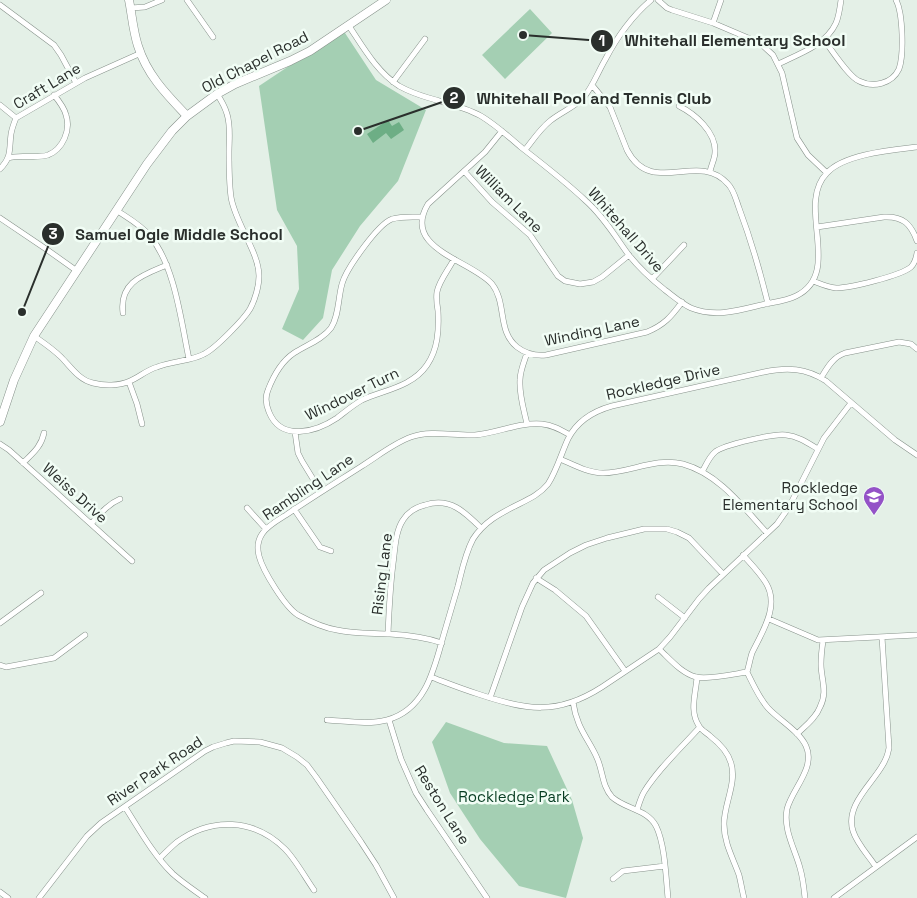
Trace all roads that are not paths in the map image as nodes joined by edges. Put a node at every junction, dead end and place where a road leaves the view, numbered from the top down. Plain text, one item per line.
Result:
1 (162, 0) edge
2 (187, 0) edge
3 (386, 0) edge
4 (651, 0) edge
5 (658, 0) edge
6 (721, 0) edge
7 (841, 0) edge
8 (896, 0) edge
9 (130, 4) edge
10 (0, 5) edge
11 (713, 23) junction
12 (349, 26) junction
13 (213, 37) dead end
14 (425, 39) dead end
15 (824, 40) junction
16 (141, 52) junction
17 (778, 64) junction
18 (393, 82) junction
19 (76, 83) junction
20 (592, 85) junction
21 (217, 94) junction
22 (54, 95) junction
23 (0, 105) edge
24 (679, 106) dead end
25 (187, 116) junction
26 (16, 118) junction
27 (502, 131) junction
28 (917, 147) edge
29 (525, 150) junction
30 (8, 158) junction
31 (0, 169) edge
32 (464, 171) junction
33 (710, 172) junction
34 (827, 173) junction
35 (116, 210) junction
36 (0, 218) edge
37 (422, 218) junction
38 (817, 227) junction
39 (917, 241) edge
40 (684, 245) dead end
41 (917, 253) edge
42 (629, 256) junction
43 (454, 259) junction
44 (166, 265) junction
45 (76, 271) junction
46 (652, 280) junction
47 (813, 281) junction
48 (682, 302) junction
49 (768, 304) junction
50 (123, 313) dead end
51 (34, 336) junction
52 (917, 349) edge
53 (527, 354) junction
54 (188, 359) junction
55 (821, 378) junction
56 (129, 382) junction
57 (851, 403) junction
58 (0, 422) edge
59 (142, 424) dead end
60 (527, 424) junction
61 (295, 432) junction
62 (44, 433) dead end
63 (570, 435) junction
64 (0, 444) edge
65 (818, 449) junction
66 (916, 453) edge
67 (560, 459) junction
68 (23, 464) junction
69 (702, 472) junction
70 (321, 492) junction
71 (120, 499) dead end
72 (247, 508) dead end
73 (294, 509) junction
74 (91, 524) junction
75 (482, 528) junction
76 (266, 529) junction
77 (768, 533) junction
78 (331, 551) dead end
79 (744, 555) junction
80 (132, 561) dead end
81 (723, 574) junction
82 (536, 578) junction
83 (41, 593) dead end
84 (658, 597) dead end
85 (685, 618) junction
86 (768, 619) junction
87 (0, 623) edge
88 (388, 634) junction
89 (85, 635) dead end
90 (917, 635) edge
91 (882, 637) junction
92 (823, 640) junction
93 (442, 643) junction
94 (659, 648) junction
95 (0, 665) edge
96 (625, 671) junction
97 (747, 672) junction
98 (431, 677) junction
99 (697, 677) junction
100 (490, 698) junction
101 (573, 702) junction
102 (327, 720) dead end
103 (390, 720) junction
104 (699, 728) junction
105 (797, 734) junction
106 (125, 807) junction
107 (637, 810) junction
108 (917, 837) edge
109 (160, 858) junction
110 (664, 866) junction
111 (876, 867) junction
112 (613, 879) dead end
113 (314, 890) dead end
114 (0, 892) edge
115 (8, 898) edge
116 (39, 898) edge
117 (205, 898) edge
118 (394, 898) edge
119 (487, 898) edge
120 (668, 898) edge
121 (744, 898) edge
122 (805, 898) edge
123 (834, 898) edge

1 - 9 street
2 - 13 street
3 - 12 street, Old Chapel Road
4 - 20 street
5 - 11 street
6 - 11 street
7 - 15 street
8 - 15 street
9 - 16 street
10 - 19 street
11 - 17 street
12 - 18 street, Whitehall Drive
12 - 21 street, Old Chapel Road
14 - 18 street
15 - 17 street
16 - 19 street, Craft Lane
16 - 25 street
17 - 34 street
18 - 27 street, Whitehall Drive
19 - 22 street, Craft Lane
20 - 29 street
20 - 33 street
21 - 25 street, Old Chapel Road
21 - 54 street
22 - 26 street, Craft Lane
22 - 30 street
23 - 26 street
24 - 33 street
25 - 35 street, Old Chapel Road
26 - 30 street, Craft Lane
27 - 29 street, Whitehall Drive
27 - 32 street
28 - 34 street
29 - 42 street, Whitehall Drive
30 - 31 street, Craft Lane
32 - 37 street
32 - 42 street, William Lane
33 - 49 street
34 - 38 street
35 - 44 street
35 - 45 street, Old Chapel Road
36 - 45 street
37 - 43 street, Winding Lane
37 - 61 street, Windover Turn
38 - 39 street
38 - 47 street
40 - 46 street
41 - 47 street
42 - 46 street, Whitehall Drive
43 - 53 street, Winding Lane
43 - 61 street, Windover Turn
44 - 50 street
44 - 54 street
45 - 51 street, Old Chapel Road
46 - 48 street, Whitehall Drive
47 - 49 street, Whitehall Drive
48 - 49 street, Whitehall Drive
48 - 53 street, Winding Lane
51 - 56 street
51 - 58 street, Old Chapel Road
52 - 55 street
53 - 60 street
54 - 56 street
55 - 57 street, Rockledge Drive
55 - 63 street, Rockledge Drive
56 - 59 street
57 - 65 street
57 - 66 street, Rockledge Drive
60 - 63 street, Rambling Lane
60 - 70 street, Rambling Lane
61 - 70 street
62 - 68 street
63 - 67 street, Rockledge Drive
64 - 68 street, Weiss Drive
65 - 69 street
65 - 77 street
67 - 69 street
67 - 75 street, Rockledge Drive
68 - 74 street, Weiss Drive
69 - 77 street
70 - 73 street, Rambling Lane
71 - 74 street
72 - 76 street
73 - 76 street, Rambling Lane
73 - 78 street
74 - 80 street, Weiss Drive
75 - 88 street, Rising Lane
75 - 93 street, Rockledge Drive
76 - 88 street, Rambling Lane
77 - 79 street
79 - 81 street
79 - 86 street
81 - 82 street
81 - 85 street
82 - 96 street
82 - 100 street
83 - 87 street
84 - 85 street
85 - 94 street
86 - 92 street
86 - 97 street
88 - 93 street, Rambling Lane
89 - 95 street
90 - 91 street
91 - 92 street
91 - 111 street
92 - 105 street
93 - 98 street, Rockledge Drive
94 - 96 street
94 - 99 street
96 - 101 street
97 - 99 street
97 - 105 street
98 - 100 street
98 - 103 street, Rockledge Drive
99 - 104 street
100 - 101 street
101 - 107 street
102 - 103 street, Rockledge Drive
103 - 119 street, Reston Lane
104 - 107 street
104 - 121 street
105 - 122 street
106 - 109 street
106 - 116 street, River Park Road
106 - 118 street, River Park Road
107 - 110 street
108 - 111 street
109 - 113 street
109 - 117 street
110 - 112 street
110 - 120 street
111 - 123 street
114 - 115 street

